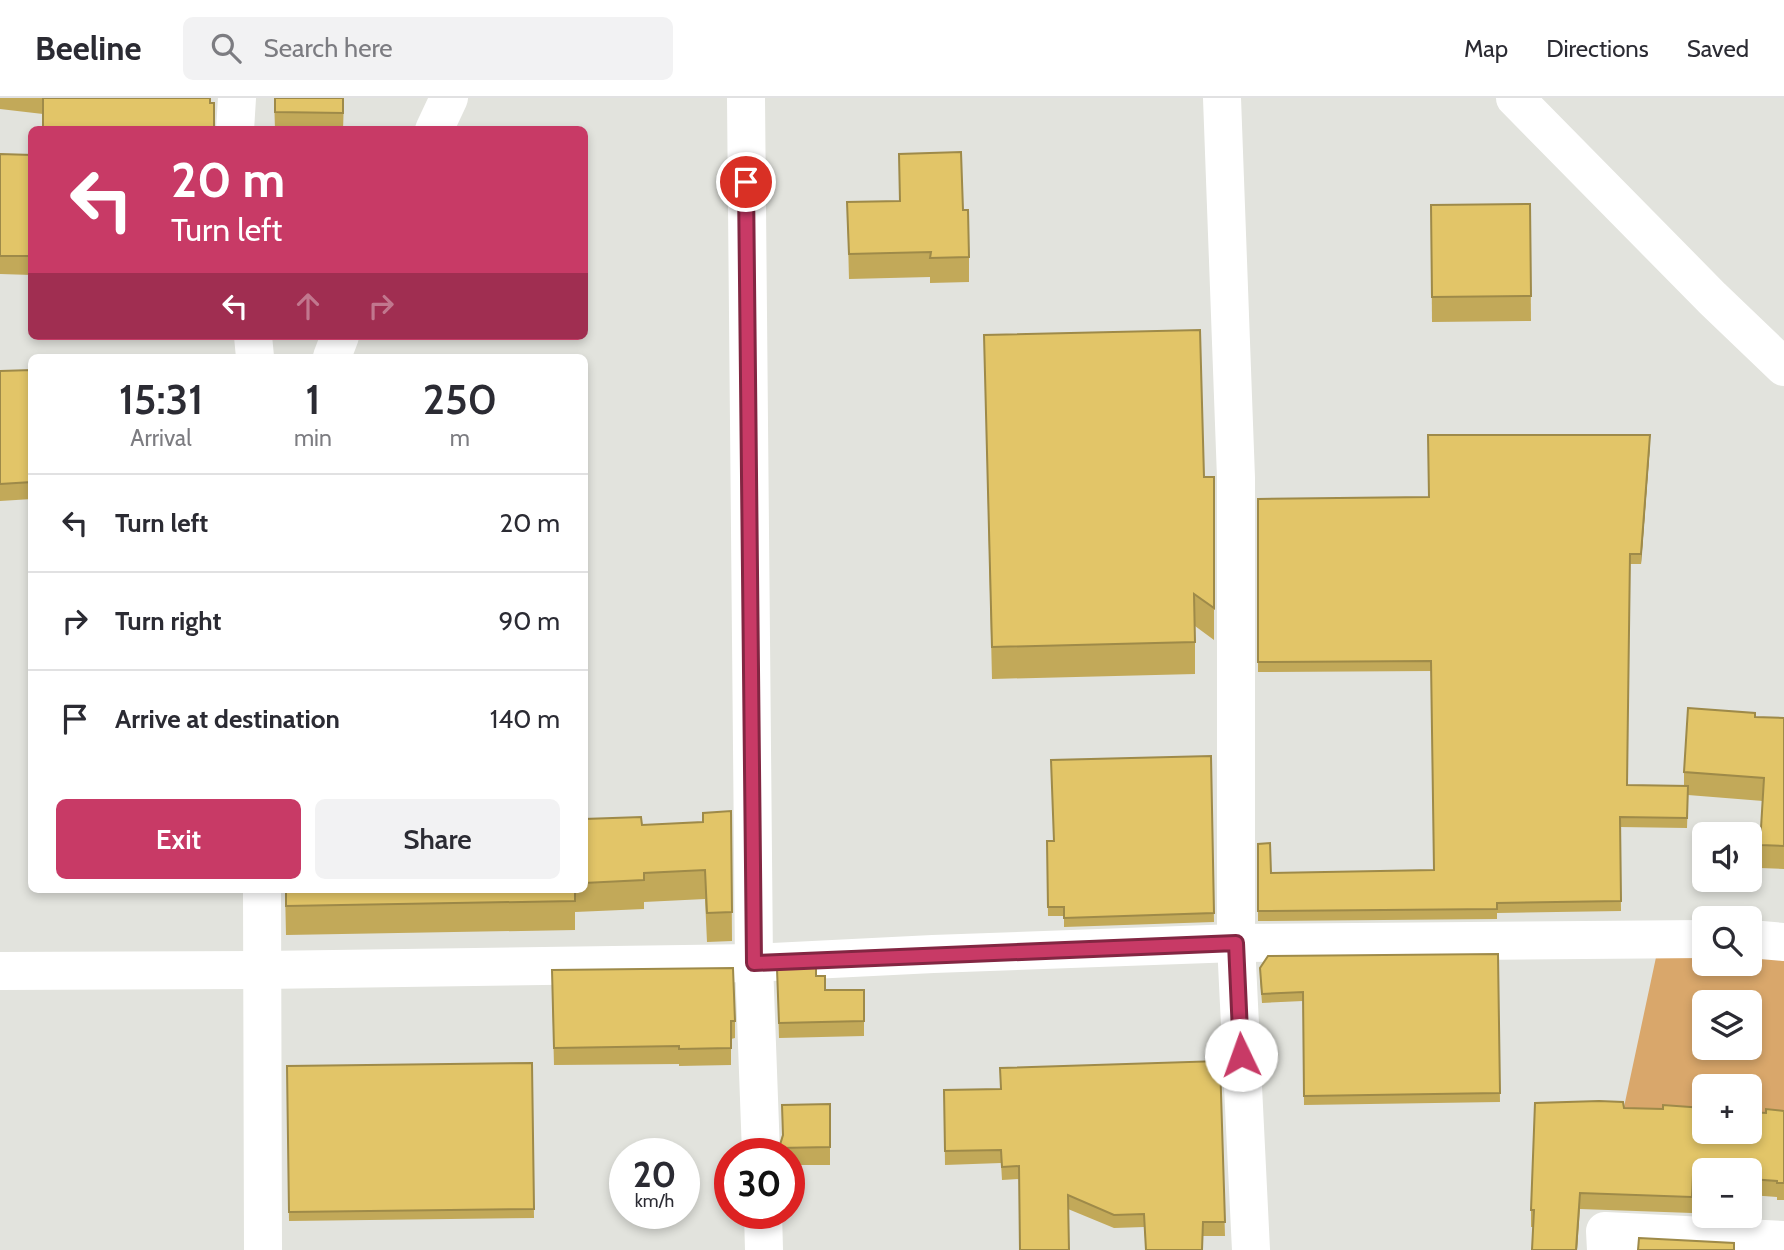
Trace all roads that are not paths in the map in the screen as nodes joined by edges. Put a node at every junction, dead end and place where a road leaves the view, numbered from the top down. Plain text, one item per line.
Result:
1 (237, 98) edge
2 (449, 98) edge
3 (746, 98) edge
4 (1222, 98) edge
5 (1515, 98) edge
6 (234, 126) edge
7 (436, 126) edge
8 (1784, 367) edge
9 (262, 893) edge
10 (1692, 939) edge
11 (1762, 940) edge
12 (1784, 942) edge
13 (1236, 943) junction
14 (754, 963) junction
15 (0, 971) edge
16 (262, 971) junction
17 (760, 1138) edge
18 (763, 1229) edge
19 (1784, 1240) edge
20 (263, 1250) edge
21 (764, 1250) edge
22 (1251, 1250) edge
23 (1606, 1250) edge

1 - 6 street
2 - 7 street
3 - 14 street
4 - 13 street
5 - 8 street
9 - 16 street
10 - 13 street
11 - 12 street
13 - 14 street
13 - 22 street
14 - 16 street
14 - 17 street
15 - 16 street
16 - 20 street
18 - 21 street
19 - 23 street

